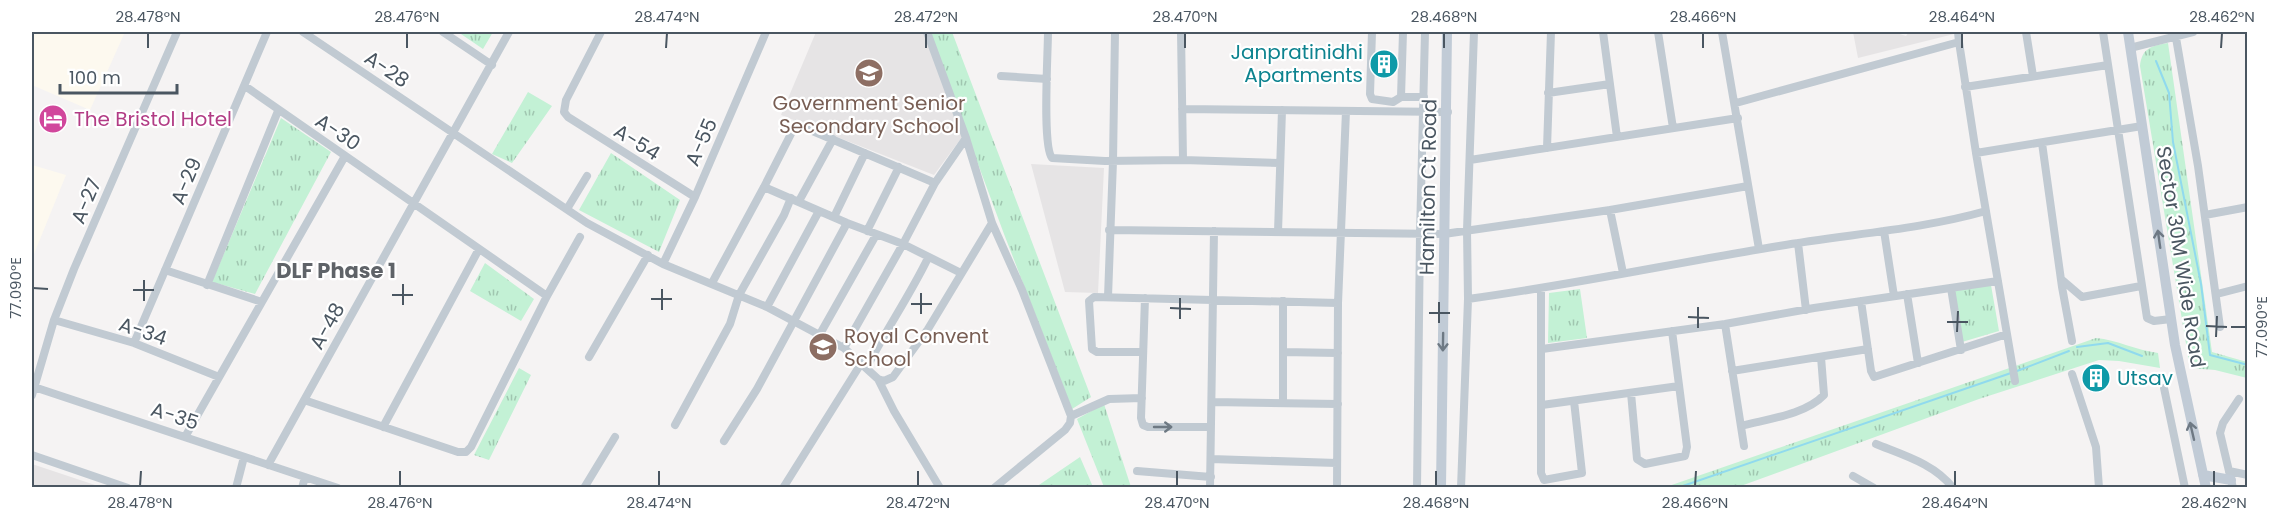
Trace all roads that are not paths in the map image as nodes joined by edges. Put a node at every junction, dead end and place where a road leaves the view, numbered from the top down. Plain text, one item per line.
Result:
1 (177, 32) edge
2 (267, 32) edge
3 (303, 32) edge
4 (443, 32) edge
5 (509, 32) edge
6 (601, 32) edge
7 (766, 32) edge
8 (927, 32) edge
9 (1048, 32) edge
10 (1115, 32) edge
11 (1181, 32) edge
12 (1372, 32) edge
13 (1403, 32) edge
14 (1425, 32) edge
15 (1447, 32) edge
16 (1474, 32) edge
17 (1551, 32) edge
18 (1603, 32) edge
19 (1658, 32) edge
20 (1722, 32) edge
21 (1958, 32) edge
22 (2026, 32) edge
23 (2103, 32) edge
24 (2128, 32) edge
25 (2193, 32) edge
26 (2175, 33) edge
27 (1959, 42) junction
28 (2130, 48) junction
29 (492, 65) junction
30 (2108, 65) junction
31 (1001, 76) dead end
32 (2033, 76) junction
33 (1047, 79) junction
34 (1610, 84) junction
35 (244, 86) junction
36 (1965, 87) junction
37 (1548, 93) junction
38 (1401, 97) junction
39 (1424, 97) junction
40 (1736, 103) junction
41 (1182, 109) junction
42 (1282, 110) junction
43 (278, 111) junction
44 (1346, 111) junction
45 (1423, 112) junction
46 (1448, 112) junction
47 (1738, 118) junction
48 (2142, 126) junction
49 (1673, 128) junction
50 (2117, 131) junction
51 (452, 134) junction
52 (1617, 137) junction
53 (966, 138) junction
54 (833, 139) junction
55 (2042, 143) junction
56 (1547, 148) junction
57 (865, 153) junction
58 (1976, 153) junction
59 (345, 156) junction
60 (1183, 160) junction
61 (1470, 160) junction
62 (1113, 161) junction
63 (1279, 163) junction
64 (899, 167) junction
65 (587, 176) dead end
66 (935, 183) junction
67 (1748, 186) junction
68 (764, 187) junction
69 (695, 197) junction
70 (795, 200) junction
71 (414, 203) junction
72 (2247, 207) edge
73 (567, 209) junction
74 (1610, 210) junction
75 (1986, 210) junction
76 (819, 211) junction
77 (2205, 215) junction
78 (834, 218) junction
79 (847, 223) junction
80 (992, 223) junction
81 (1109, 230) junction
82 (1467, 230) junction
83 (1214, 231) junction
84 (1884, 231) junction
85 (1278, 232) junction
86 (1341, 232) junction
87 (871, 233) junction
88 (1420, 234) junction
89 (1444, 234) junction
90 (580, 237) dead end
91 (1798, 243) junction
92 (903, 244) junction
93 (479, 249) junction
94 (1759, 249) junction
95 (648, 255) junction
96 (928, 258) junction
97 (663, 264) junction
98 (165, 270) junction
99 (961, 273) junction
100 (1623, 273) junction
101 (2061, 279) junction
102 (1998, 282) junction
103 (712, 283) junction
104 (207, 285) junction
105 (2141, 286) junction
106 (2247, 286) edge
107 (1541, 288) junction
108 (1951, 288) junction
109 (1907, 294) junction
110 (2217, 294) junction
111 (739, 295) junction
112 (548, 296) junction
113 (1894, 296) junction
114 (1108, 297) junction
115 (1145, 298) junction
116 (1468, 299) junction
117 (1213, 300) junction
118 (1861, 301) junction
119 (1283, 302) junction
120 (262, 303) junction
121 (1338, 303) junction
122 (767, 307) junction
123 (1806, 310) junction
124 (2171, 319) junction
125 (54, 320) junction
126 (793, 321) junction
127 (1725, 324) junction
128 (2220, 327) dead end
129 (1672, 331) junction
130 (820, 334) junction
131 (2007, 334) junction
132 (2072, 341) dead end
133 (134, 343) junction
134 (844, 348) junction
135 (1542, 349) junction
136 (1868, 349) junction
137 (1961, 350) junction
138 (1143, 352) junction
139 (1283, 352) junction
140 (1338, 353) junction
141 (589, 357) dead end
142 (1821, 357) junction
143 (1918, 363) junction
144 (864, 365) junction
145 (1732, 371) junction
146 (2072, 375) dead end
147 (219, 377) junction
148 (878, 379) junction
149 (2015, 381) dead end
150 (1679, 386) junction
151 (2164, 388) dead end
152 (33, 391) edge
153 (1631, 393) junction
154 (1142, 398) junction
155 (2238, 399) dead end
156 (304, 400) junction
157 (1574, 401) junction
158 (1212, 402) junction
159 (1283, 403) junction
160 (1338, 404) junction
161 (1542, 405) junction
162 (1071, 416) junction
163 (675, 425) dead end
164 (1741, 426) junction
165 (1211, 427) junction
166 (383, 428) junction
167 (185, 437) junction
168 (615, 437) dead end
169 (724, 441) dead end
170 (1876, 444) dead end
171 (1744, 446) dead end
172 (32, 455) edge
173 (244, 457) junction
174 (1211, 459) junction
175 (1337, 463) junction
176 (268, 465) junction
177 (1137, 471) dead end
178 (2203, 475) junction
179 (2247, 475) edge
180 (1853, 476) dead end
181 (305, 477) junction
182 (1211, 477) junction
183 (2231, 480) edge
184 (112, 485) edge
185 (2100, 485) edge
186 (128, 488) edge
187 (236, 488) edge
188 (302, 488) edge
189 (338, 488) edge
190 (584, 488) edge
191 (783, 488) edge
192 (940, 488) edge
193 (993, 488) edge
194 (1210, 488) edge
195 (1337, 488) edge
196 (1417, 488) edge
197 (1441, 488) edge
198 (1461, 488) edge
199 (1874, 488) edge
200 (1953, 488) edge
201 (2185, 488) edge
202 (2206, 488) edge

1 - 125 street, A-27
2 - 35 street, A-29
3 - 51 street, A-28
4 - 29 street
5 - 29 street
6 - 69 street, A-54
7 - 69 street, A-55
8 - 53 street
9 - 33 street
10 - 62 street
11 - 41 street
12 - 38 street
13 - 38 street
14 - 39 street
15 - 46 main road, Hamilton Ct Road
16 - 61 street
17 - 37 street
18 - 34 street
19 - 49 street
20 - 40 street
21 - 27 street
22 - 32 street
23 - 30 street
24 - 28 main road, Sector 30M Wide Road
25 - 26 street
26 - 28 street
26 - 77 street
27 - 36 street
27 - 40 street
28 - 48 main road, Sector 30M Wide Road
29 - 51 street
30 - 32 street
30 - 50 street
31 - 33 street
32 - 36 street
33 - 62 street
34 - 37 street
34 - 52 street
35 - 43 street, A-30
35 - 98 street, A-29
36 - 58 street
37 - 56 street
38 - 39 street
39 - 45 street
40 - 47 street
41 - 42 street
41 - 60 street
42 - 44 street
42 - 63 street
43 - 59 street, A-30
43 - 104 street
44 - 45 street
44 - 86 street
45 - 46 street
45 - 88 street
46 - 89 main road, Hamilton Ct Road
47 - 49 street
47 - 67 street
48 - 50 street
124 -> 48 main road, Sector 30M Wide Road
49 - 52 street
50 - 55 street
50 - 105 street
51 - 71 street, A-48
51 - 73 street, A-28
52 - 56 street
53 - 66 street
53 - 80 street
54 - 57 street
54 - 68 street
54 - 70 street
55 - 58 street
55 - 101 street
56 - 61 street
57 - 64 street
57 - 78 street
58 - 75 street
59 - 71 street, A-30
59 - 120 street
60 - 62 street
60 - 63 street
61 - 82 street
62 - 81 street
63 - 85 street
64 - 66 street
64 - 87 street
65 - 73 street
66 - 92 street
67 - 74 street
67 - 94 street
68 - 70 street
68 - 103 street
69 - 97 street, A-55
70 - 76 street
70 - 111 street
71 - 93 street, A-30
71 - 156 street, A-48 / A-48
72 - 77 street
73 - 95 street, A-28
74 - 82 street
74 - 100 street
75 - 84 street
75 - 102 street
76 - 78 street
76 - 122 street
77 - 110 street
78 - 79 street
79 - 87 street
79 - 126 street
80 - 99 street
80 - 162 street
81 - 83 street
81 - 114 street
82 - 89 street
82 - 116 street
83 - 85 street
83 - 117 street
84 - 91 street
84 - 113 street
85 - 86 street
86 - 88 street
86 - 121 street
87 - 92 street
87 - 130 street
88 - 89 street
88 - 196 street
89 -> 197 main road, Hamilton Ct Road
90 - 112 street
91 - 94 street
91 - 123 street
92 - 96 street
92 - 134 street
93 - 112 street, A-30
93 - 166 street
94 - 100 street
95 - 97 street, A-28
95 - 141 street
96 - 99 street
96 - 144 street
97 - 103 street, A-28
98 - 104 street
98 - 133 street, A-29
99 - 148 street
100 - 107 street
101 - 105 street
101 - 132 street
102 - 108 street
102 - 131 street
103 - 111 street, A-28
104 - 120 street
105 - 124 street
106 - 110 street
107 - 116 street
107 - 135 street
108 - 109 street
108 - 137 street
109 - 113 street
109 - 143 street
110 - 128 street
111 - 122 street, A-28
111 - 163 street
112 - 166 street
113 - 118 street
114 - 115 street
114 - 138 street
115 - 117 street
115 - 138 street
116 - 198 street
117 - 119 street
117 - 158 street
118 - 123 street
118 - 136 street
119 - 121 street
119 - 139 street
120 - 147 street
121 - 140 street
122 - 126 street, A-28
123 - 127 street
178 -> 124 main road, Sector 30M Wide Road
125 - 133 street, A-34
125 - 152 street, A-27
126 - 130 street, A-28
126 - 169 street
127 - 129 street
127 - 145 street
129 - 135 street
129 - 150 street
130 - 134 street, A-28
131 - 137 street
131 - 149 street
133 - 147 street, A-34
134 - 144 street, A-28
135 - 161 street
136 - 142 street
136 - 143 street
137 - 143 street
138 - 154 street
139 - 140 street
139 - 159 street
140 - 160 street
142 - 145 street
142 - 164 street
144 - 148 street, A-28
144 - 191 street
145 - 164 street
146 - 185 street
147 - 167 street
148 - 192 street, A-28
150 - 153 street
150 - 153 street
151 - 201 street
152 - 167 street, A-35 / A-35
153 - 157 street
154 - 162 street
154 -> 165 street
155 - 183 street
156 - 166 street
156 - 176 street, A-48 / A-48
157 - 161 street
157 - 161 street
158 - 159 street
158 - 165 street
159 - 160 street
160 - 175 street
162 - 193 street
164 - 171 street
165 - 174 street
167 - 173 street, A-35 / A-35
168 - 190 street
170 - 200 street
172 - 184 street
173 - 176 street, A-35 / A-35
173 - 187 street
174 - 175 street
174 - 182 street
175 - 195 street
176 - 181 street, A-35 / A-35
177 - 182 street
178 - 183 main road
178 - 202 main road, Sector 30M Wide Road
179 - 183 street
180 - 199 street
181 - 188 street
181 - 189 street, A-35
182 - 194 street
184 - 186 street

